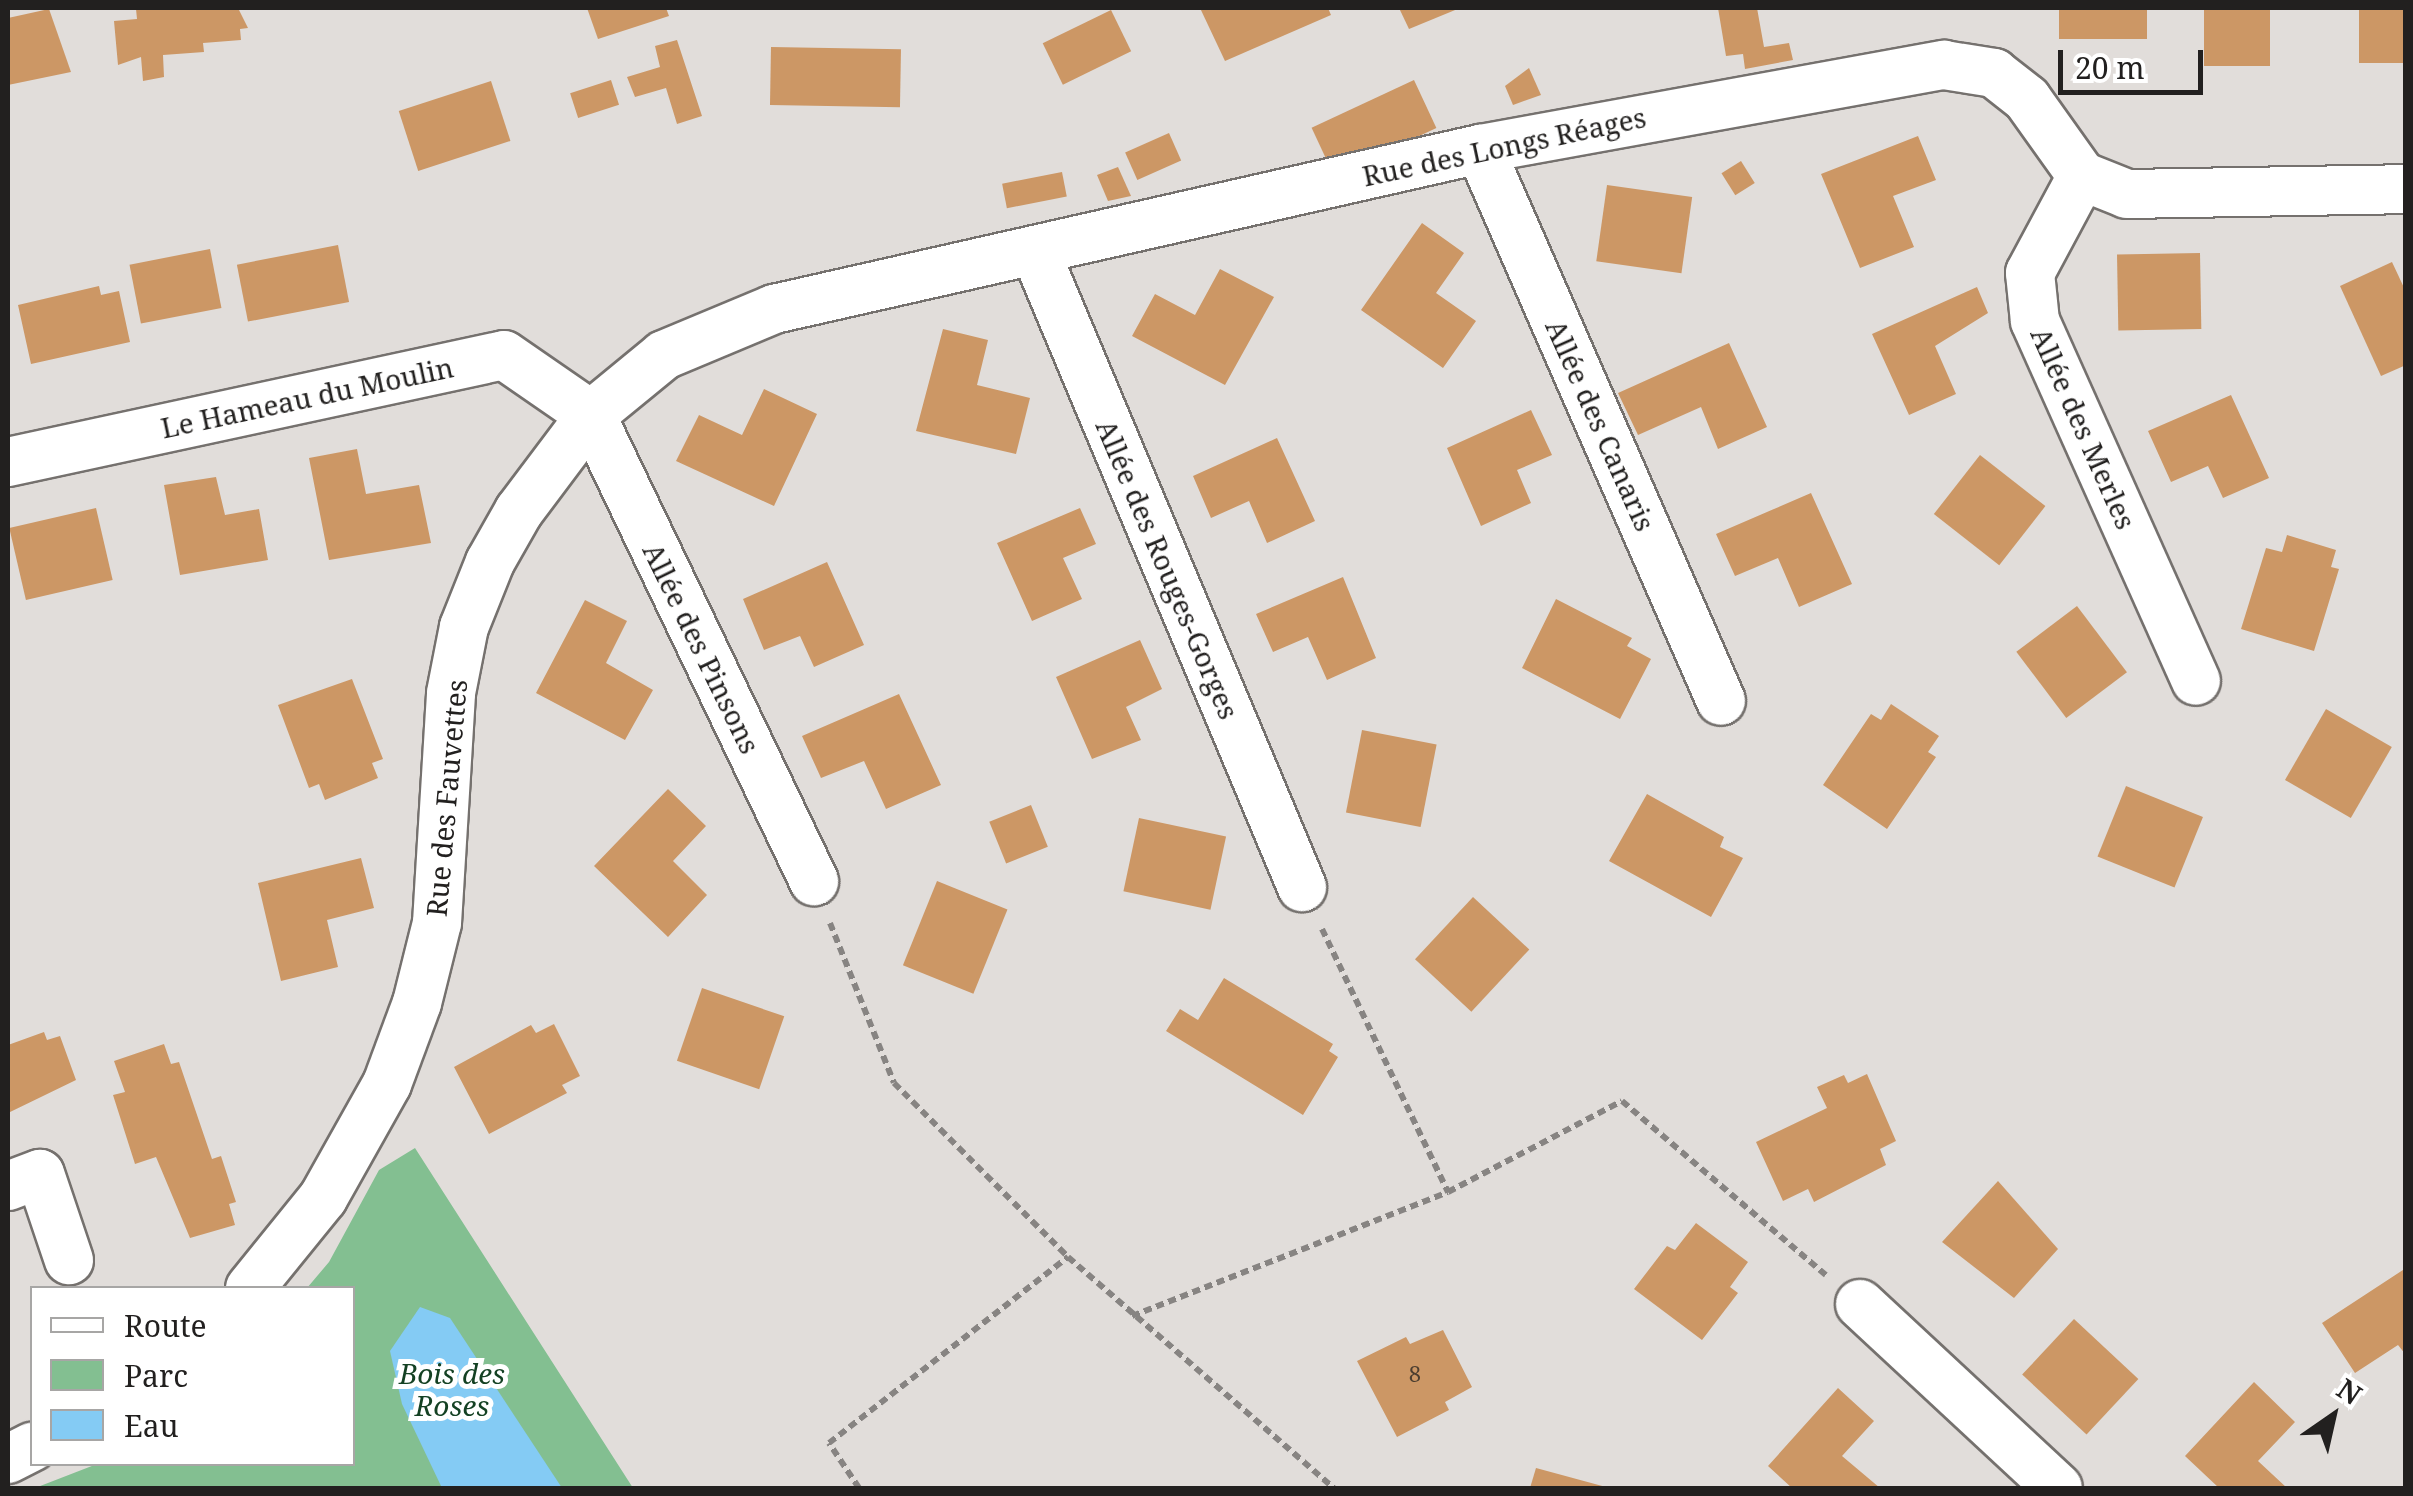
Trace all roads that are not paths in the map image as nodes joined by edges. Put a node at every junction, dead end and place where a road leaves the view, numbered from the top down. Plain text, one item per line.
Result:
1 (1480, 149) junction
2 (2082, 176) junction
3 (2406, 189) edge
4 (1035, 251) junction
5 (590, 415) junction
6 (8, 462) edge
7 (2196, 680) dead end
8 (1721, 701) dead end
9 (814, 880) road end
10 (1302, 888) road end
11 (8, 1186) edge
12 (68, 1260) dead end
13 (252, 1286) edge
14 (1860, 1304) road end
15 (2058, 1488) edge

1 - 2 street, Rue des Longs Réages
1 - 4 street, Rue des Longs Réages
1 - 8 street, Allée des Canaris
2 - 3 street
2 - 7 street, Allée des Merles
4 - 5 street, Rue des Longs Réages
4 - 10 street, Allée des Rouges-Gorges
5 - 6 street, Le Hameau du Moulin
5 - 9 street, Allée des Pinsons
5 - 13 street, Rue des Fauvettes
11 - 12 street
14 - 15 street

